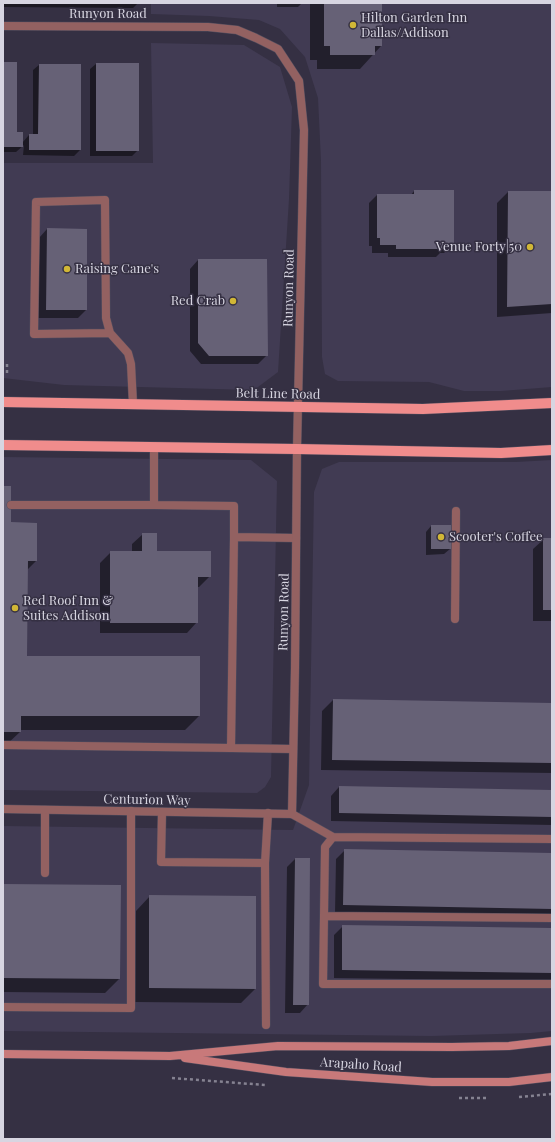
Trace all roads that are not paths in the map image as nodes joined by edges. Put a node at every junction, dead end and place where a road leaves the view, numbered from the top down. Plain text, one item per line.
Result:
1 (3, 26) edge
2 (110, 333) junction
3 (3, 402) edge
4 (552, 403) edge
5 (133, 404) junction
6 (298, 407) junction
7 (3, 445) edge
8 (154, 447) junction
9 (297, 449) junction
10 (552, 450) edge
11 (11, 505) dead end
12 (154, 505) junction
13 (456, 511) dead end
14 (234, 537) junction
15 (296, 538) junction
16 (455, 619) dead end
17 (3, 746) edge
18 (231, 748) junction
19 (293, 749) junction
20 (3, 809) edge
21 (45, 810) junction
22 (131, 811) junction
23 (162, 812) junction
24 (268, 814) junction
25 (292, 814) junction
26 (333, 837) junction
27 (552, 839) edge
28 (265, 863) junction
29 (45, 873) dead end
30 (324, 916) junction
31 (552, 918) edge
32 (552, 984) edge
33 (3, 1007) edge
34 (266, 1025) dead end
35 (552, 1041) edge
36 (3, 1054) edge
37 (170, 1056) junction
38 (552, 1077) edge

1 - 6 street, Runyon Road
2 - 2 street
2 - 5 street
3 - 5 main road, Belt Line Road
4 - 6 main road, Belt Line Road
5 - 6 main road, Belt Line Road
6 - 9 street, Runyon Road
7 - 8 main road
8 - 9 main road
8 - 12 street
9 - 10 main road
9 - 15 street, Runyon Road
11 - 12 street
12 - 14 street
13 - 16 street
14 - 15 street
14 - 18 street
15 - 19 street, Runyon Road
17 - 18 street
18 - 19 street
19 - 25 street, Runyon Road
20 - 21 street, Centurion Way
21 - 22 street, Centurion Way
21 - 29 street
22 - 23 street, Centurion Way
22 - 33 street
23 - 24 street, Centurion Way
23 - 28 street
24 - 25 street, Centurion Way
24 - 28 street
25 - 26 street
26 - 27 street
26 - 30 street
28 - 34 street
30 - 31 street
30 - 32 street
35 - 37 main road, Arapaho Road
36 - 37 main road, Arapaho Road
37 - 38 main road, Arapaho Road

